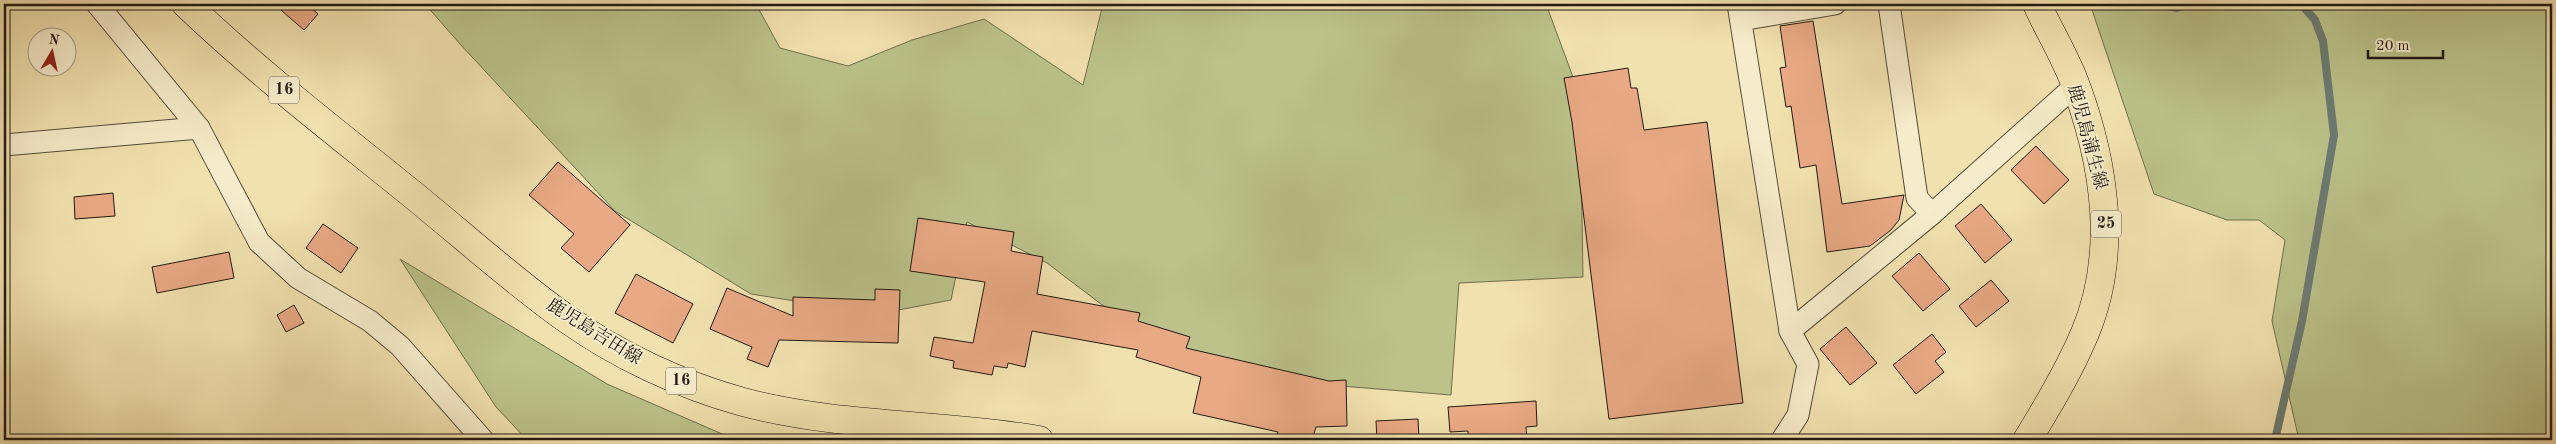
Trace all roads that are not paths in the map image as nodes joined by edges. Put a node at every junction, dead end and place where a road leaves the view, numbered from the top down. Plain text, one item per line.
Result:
1 (97, 4) edge
2 (186, 4) edge
3 (1835, 4) edge
4 (1889, 4) edge
5 (2037, 4) edge
6 (1740, 12) edge
7 (2076, 85) junction
8 (199, 128) junction
9 (4, 145) edge
10 (1932, 214) junction
11 (1790, 331) junction
12 (483, 440) edge
13 (1038, 440) edge
14 (1782, 440) edge
15 (2027, 440) edge

1 - 8 street
2 - 13 main road, 鹿児島吉田線 / 16
3 - 6 street
4 - 10 street
5 - 7 main road, 鹿児島蒲生線 / 25
6 - 11 street
7 - 10 street
7 - 15 main road, 鹿児島蒲生線 / 25
8 - 9 street
8 - 12 street
10 - 11 street
11 - 14 street

